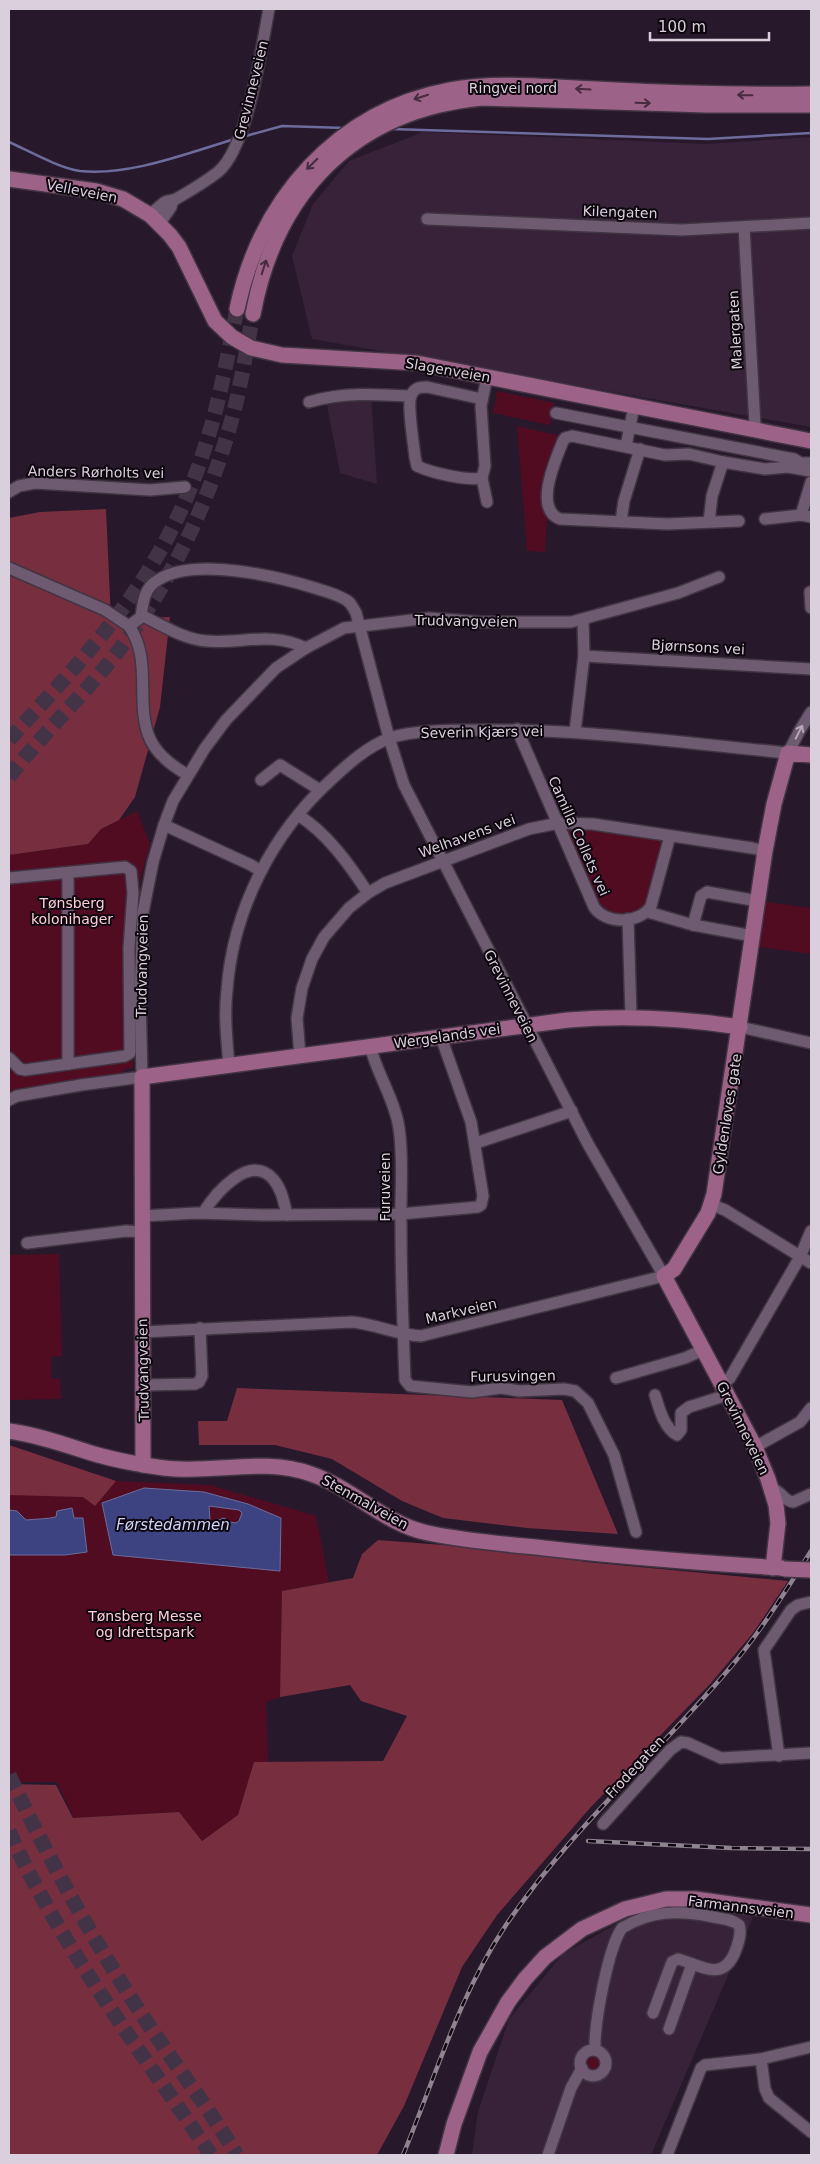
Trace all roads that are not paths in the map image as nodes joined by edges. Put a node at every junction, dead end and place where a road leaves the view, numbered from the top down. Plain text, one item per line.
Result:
1 (269, 9) edge
2 (811, 94) edge
3 (811, 105) edge
4 (365, 129) junction
5 (9, 179) edge
6 (155, 219) junction
7 (427, 219) dead end
8 (811, 223) edge
9 (744, 227) junction
10 (237, 309) tunnel mouth
11 (253, 314) tunnel mouth
12 (487, 377) junction
13 (410, 396) junction
14 (482, 399) junction
15 (309, 402) dead end
16 (634, 406) junction
17 (556, 413) dead end
18 (630, 426) junction
19 (758, 431) junction
20 (811, 441) edge
21 (626, 446) junction
22 (640, 449) junction
23 (723, 462) junction
24 (803, 465) edge
25 (811, 471) edge
26 (482, 478) junction
27 (811, 482) edge
28 (185, 487) dead end
29 (9, 491) edge
30 (487, 502) dead end
31 (806, 516) edge
32 (765, 519) dead end
33 (621, 521) junction
34 (738, 521) dead end
35 (709, 522) junction
36 (9, 568) edge
37 (719, 577) dead end
38 (810, 592) dead end
39 (811, 608) edge
40 (583, 620) junction
41 (359, 625) junction
42 (129, 626) junction
43 (306, 648) junction
44 (584, 656) junction
45 (811, 669) edge
46 (811, 712) edge
47 (517, 730) junction
48 (575, 732) junction
49 (389, 738) junction
50 (788, 753) junction
51 (811, 755) edge
52 (188, 775) junction
53 (261, 780) dead end
54 (320, 790) junction
55 (298, 815) junction
56 (559, 823) junction
57 (164, 825) junction
58 (670, 836) junction
59 (765, 851) junction
60 (442, 861) junction
61 (261, 871) junction
62 (68, 873) junction
63 (9, 878) edge
64 (368, 893) junction
65 (758, 901) junction
66 (648, 912) junction
67 (628, 919) junction
68 (693, 925) junction
69 (753, 936) junction
70 (631, 1016) junction
71 (528, 1025) junction
72 (740, 1027) junction
73 (441, 1037) junction
74 (811, 1043) edge
75 (370, 1046) junction
76 (300, 1056) junction
77 (9, 1058) edge
78 (68, 1064) junction
79 (228, 1066) junction
80 (142, 1077) junction
81 (9, 1100) edge
82 (572, 1111) junction
83 (476, 1143) junction
84 (712, 1205) junction
85 (203, 1213) junction
86 (400, 1214) junction
87 (143, 1216) junction
88 (287, 1216) junction
89 (811, 1231) edge
90 (143, 1232) junction
91 (27, 1243) dead end
92 (800, 1257) junction
93 (811, 1262) edge
94 (664, 1276) junction
95 (200, 1328) junction
96 (143, 1332) junction
97 (403, 1334) junction
98 (704, 1350) junction
99 (616, 1378) dead end
100 (144, 1385) junction
101 (724, 1389) junction
102 (655, 1395) dead end
103 (811, 1408) edge
104 (9, 1431) edge
105 (755, 1447) junction
106 (143, 1465) junction
107 (771, 1489) junction
108 (811, 1494) edge
109 (636, 1532) dead end
110 (779, 1568) junction
111 (811, 1570) edge
112 (811, 1602) edge
113 (811, 1754) edge
114 (779, 1756) junction
115 (603, 1824) dead end
116 (811, 1915) edge
117 (692, 1964) junction
118 (652, 2013) dead end
119 (669, 2029) dead end
120 (489, 2039) junction
121 (811, 2047) edge
122 (595, 2050) junction
123 (760, 2059) junction
124 (582, 2068) junction
125 (592, 2075) junction
126 (571, 2093) junction
127 (811, 2132) edge
128 (446, 2155) edge
129 (456, 2155) edge
130 (548, 2155) edge
131 (667, 2155) edge

1 - 6 street, Grevinneveien
2 -> 4 main road, Ringvei nord
4 -> 3 main road, Ringvei nord
4 -> 10 main road, Ringvei nord
11 -> 4 main road, Ringvei nord
5 - 6 main road, Velleveien
6 - 12 main road, Slagenveien
7 - 9 street, Kilengaten
8 - 9 street, Kilengaten
9 - 19 street, Malergaten
12 - 14 street
12 - 16 main road, Slagenveien
13 - 14 street
13 - 15 street
13 - 26 street
14 - 26 street
16 - 18 street
16 - 19 main road, Slagenveien
17 - 18 street
18 - 21 street
18 - 24 street
19 - 20 main road, Slagenveien
21 - 22 street
21 - 33 street
22 - 23 street
22 - 33 street
23 - 24 street
23 - 35 street
24 - 25 street
26 - 30 street
27 - 31 street
28 - 29 street, Anders Rørholts vei
31 - 32 street
33 - 35 street
34 - 35 street
36 - 42 street
37 - 40 street, Trudvangveien
38 - 39 street
40 - 41 street, Trudvangveien
40 - 44 street
41 - 42 street, Grevinneveien
41 - 43 street, Trudvangveien
41 - 49 street, Grevinneveien
42 - 43 street
42 - 52 street
43 - 52 street, Trudvangveien
44 - 45 street, Bjørnsons vei
44 - 48 street
50 -> 46 street, Gyldenløves gate
47 - 48 street, Severin Kjærs vei
47 - 49 street, Severin Kjærs vei
47 - 56 street, Camilla Collets vei
48 - 50 street, Severin Kjærs vei
49 - 54 street, Severin Kjærs vei
49 - 60 street, Grevinneveien
50 - 51 main road, Severin Kjærs vei
50 - 59 main road, Gyldenløves gate
52 - 57 street, Trudvangveien
53 - 54 street
54 - 55 street, Severin Kjærs vei
55 - 61 street, Severin Kjærs vei
55 - 64 street
56 - 58 street, Welhavens vei
56 - 60 street, Welhavens vei
56 - 67 street, Camilla Collets vei
57 - 61 street
57 - 80 street, Trudvangveien
58 - 59 street, Welhavens vei
58 - 66 street
59 - 65 main road, Gyldenløves gate
60 - 64 street, Welhavens vei
60 - 71 street, Grevinneveien
61 - 79 street, Severin Kjærs vei
62 - 63 street
62 - 78 street
62 - 78 street
64 - 76 street, Welhavens vei
65 - 68 street
65 - 69 main road, Gyldenløves gate
66 - 67 street, Camilla Collets vei
66 - 68 street
67 - 70 street
68 - 69 street
69 - 72 main road, Gyldenløves gate
70 - 71 main road, Wergelands vei
70 - 72 main road, Wergelands vei
71 - 73 main road, Wergelands vei
71 - 82 street, Grevinneveien
72 - 74 street, Wergelands vei
72 - 84 main road, Gyldenløves gate
73 - 75 main road, Wergelands vei
73 - 83 street
75 - 76 main road, Wergelands vei
75 - 86 street, Furuveien
76 - 79 main road, Wergelands vei
77 - 78 street
79 - 80 main road, Wergelands vei
80 - 81 street
80 - 87 main road, Trudvangveien
82 - 83 street
82 - 94 street, Grevinneveien
83 - 86 street
84 - 92 street
84 - 94 main road, Gyldenløves gate
85 - 87 street
85 - 88 street
85 - 88 street
86 - 88 street
86 - 97 street, Furuveien
87 - 90 main road, Trudvangveien
89 - 92 street
90 - 91 street
90 - 96 main road, Trudvangveien
92 - 93 street
92 - 101 street
94 - 97 street, Markveien
94 - 98 main road, Grevinneveien
95 - 96 street, Markveien
95 - 97 street, Markveien
95 - 100 street
96 - 100 main road, Trudvangveien
97 - 109 street, Furusvingen
98 - 99 street
98 - 101 main road, Grevinneveien
100 - 106 main road, Trudvangveien
101 - 102 street
101 - 105 main road, Grevinneveien
103 - 105 street
104 - 106 main road, Stenmalveien
105 - 107 main road, Grevinneveien
106 - 110 main road, Stenmalveien
107 - 108 street
107 - 110 main road, Grevinneveien
110 - 111 main road, Stenmalveien, bridge
112 - 114 street
113 - 114 street, Frodegaten
114 - 115 street, Frodegaten
116 - 120 main road, Farmannsveien
117 - 118 street
117 - 119 street
117 - 122 street
120 - 128 main road, Farmannsveien
120 - 129 main road, Farmannsveien
121 - 123 street
122 - 124 street
122 - 125 street
123 - 127 street
123 - 131 street
124 - 125 street
124 - 126 street
125 - 126 street
126 - 130 street

